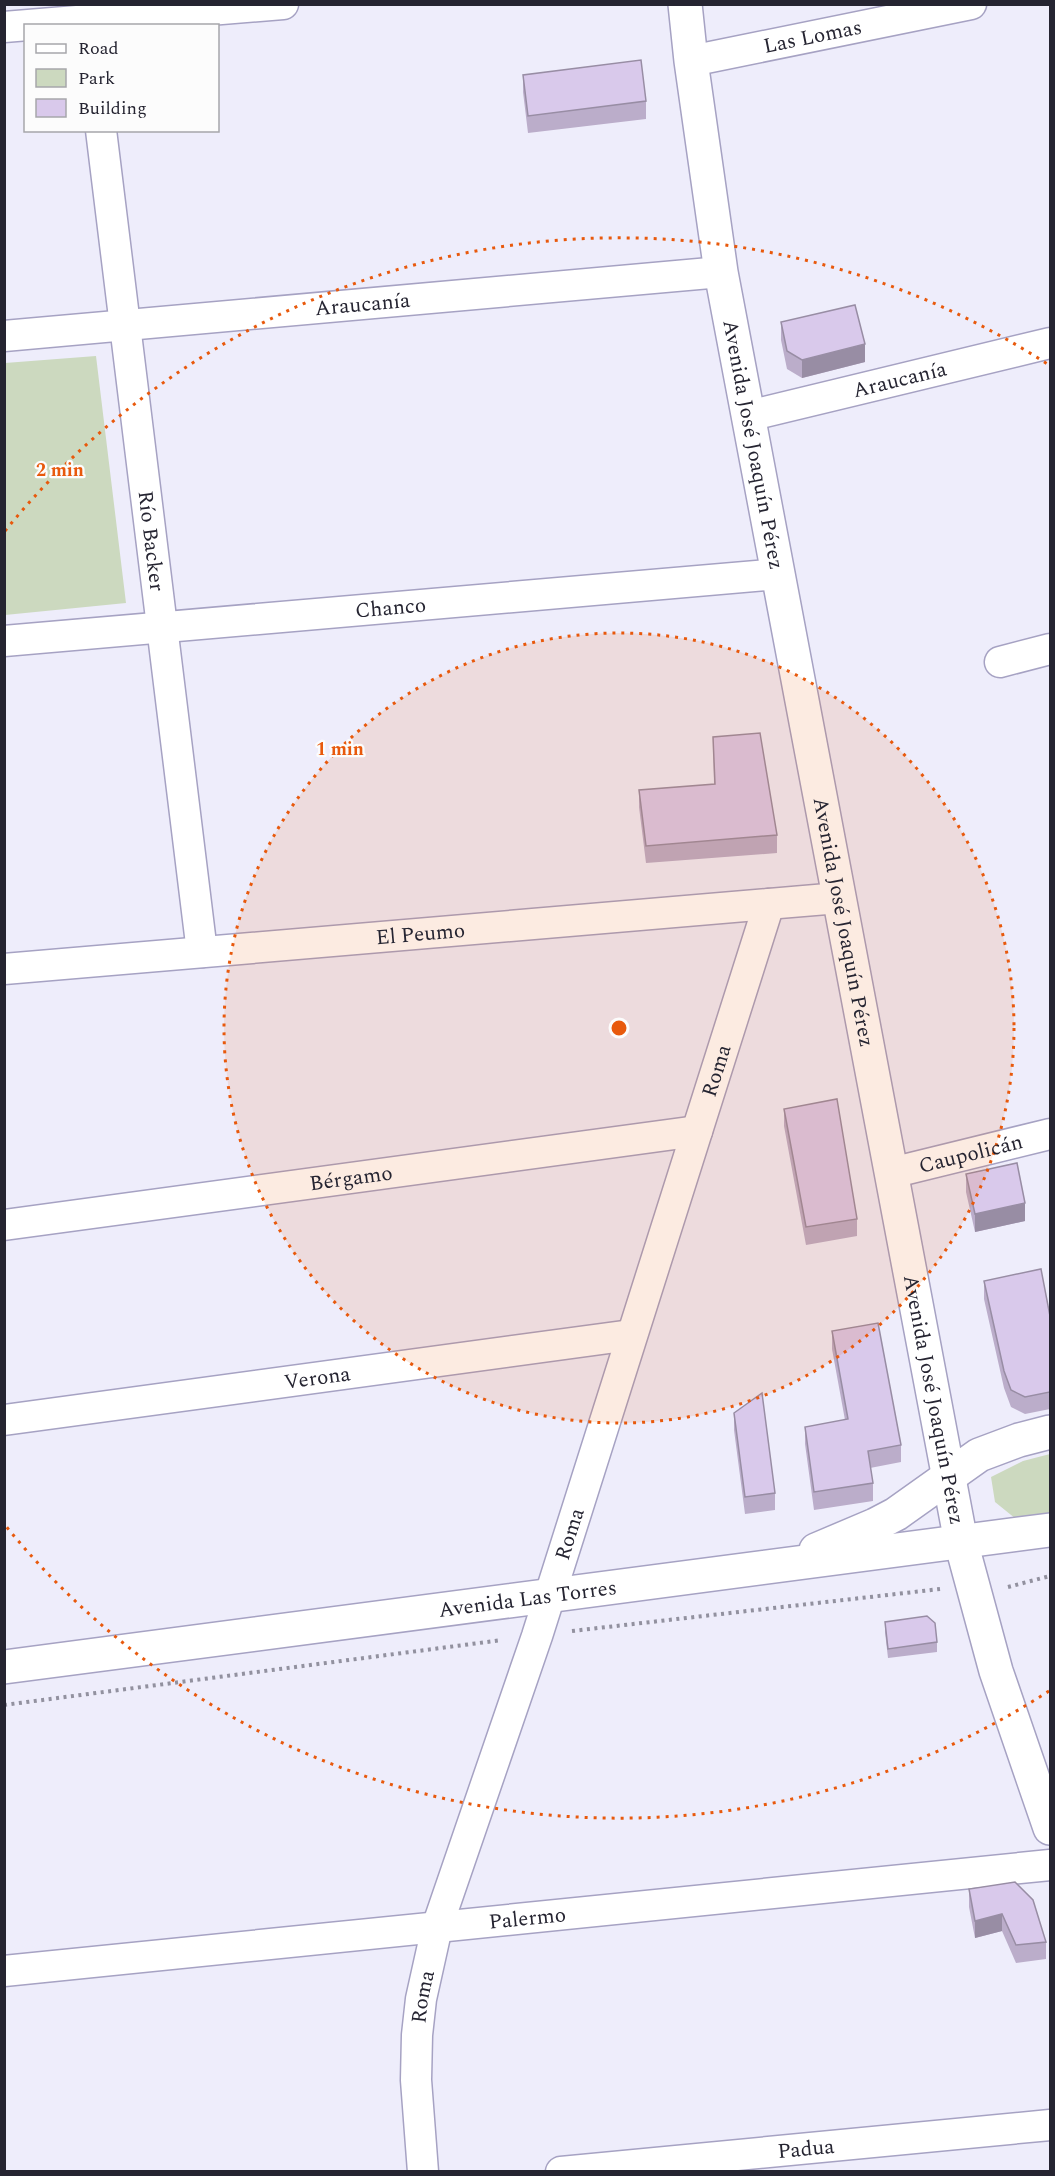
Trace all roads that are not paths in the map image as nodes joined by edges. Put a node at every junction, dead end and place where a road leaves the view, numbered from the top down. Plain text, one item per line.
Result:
1 (283, 4) edge
2 (685, 4) edge
3 (971, 4) edge
4 (87, 17) edge
5 (29, 24) edge
6 (24, 25) edge
7 (4, 27) edge
8 (691, 60) junction
9 (101, 132) edge
10 (721, 272) junction
11 (125, 325) junction
12 (4, 336) edge
13 (1050, 343) edge
14 (748, 416) junction
15 (778, 574) junction
16 (162, 628) junction
17 (4, 641) edge
18 (1050, 649) edge
19 (999, 662) dead end
20 (839, 898) junction
21 (769, 904) junction
22 (202, 952) junction
23 (4, 969) edge
24 (697, 1131) junction
25 (1050, 1134) edge
26 (891, 1173) junction
27 (4, 1225) edge
28 (631, 1335) junction
29 (4, 1420) edge
30 (1050, 1432) edge
31 (948, 1477) junction
32 (1050, 1530) edge
33 (960, 1542) junction
34 (766, 1569) junction
35 (548, 1596) junction
36 (4, 1667) edge
37 (1050, 1828) edge
38 (1050, 1865) edge
39 (437, 1927) junction
40 (4, 1971) edge
41 (1050, 2125) edge
42 (423, 2172) edge
43 (561, 2172) edge

1 - 4 street
2 - 8 main road, Avenida José Joaquín Pérez
3 - 8 street, Las Lomas
4 - 5 street
6 - 7 street
8 - 10 main road, Avenida José Joaquín Pérez
9 - 11 street, Río Backer
10 - 11 street, Araucanía
10 - 14 main road, Avenida José Joaquín Pérez
11 - 12 street, Araucanía
11 - 16 street, Río Backer
13 - 14 street, Araucanía
14 - 15 main road, Avenida José Joaquín Pérez
15 - 16 street, Chanco
15 - 20 main road, Avenida José Joaquín Pérez
16 - 17 street, Chanco
16 - 22 street, Río Backer
18 - 19 street
20 - 21 street, El Peumo
20 - 26 main road, Avenida José Joaquín Pérez
21 - 22 street, El Peumo
21 - 24 street, Roma
22 - 23 street, El Peumo
24 - 27 street, Bérgamo
24 - 28 street, Roma
25 - 26 street, Caupolicán
26 - 31 main road, Avenida José Joaquín Pérez
28 - 29 street, Verona
28 - 35 street, Roma
30 - 31 main road
31 - 33 main road, Avenida José Joaquín Pérez
31 - 34 main road
32 - 33 main road, Avenida Las Torres
33 - 34 main road, Avenida Las Torres
33 - 37 main road, Avenida José Joaquín Pérez
34 - 35 main road, Avenida Las Torres
35 - 36 main road, Avenida Las Torres
35 - 39 street, Roma
38 - 39 street, Palermo
39 - 40 street, Palermo
39 - 42 street, Roma
41 - 43 street, Padua

